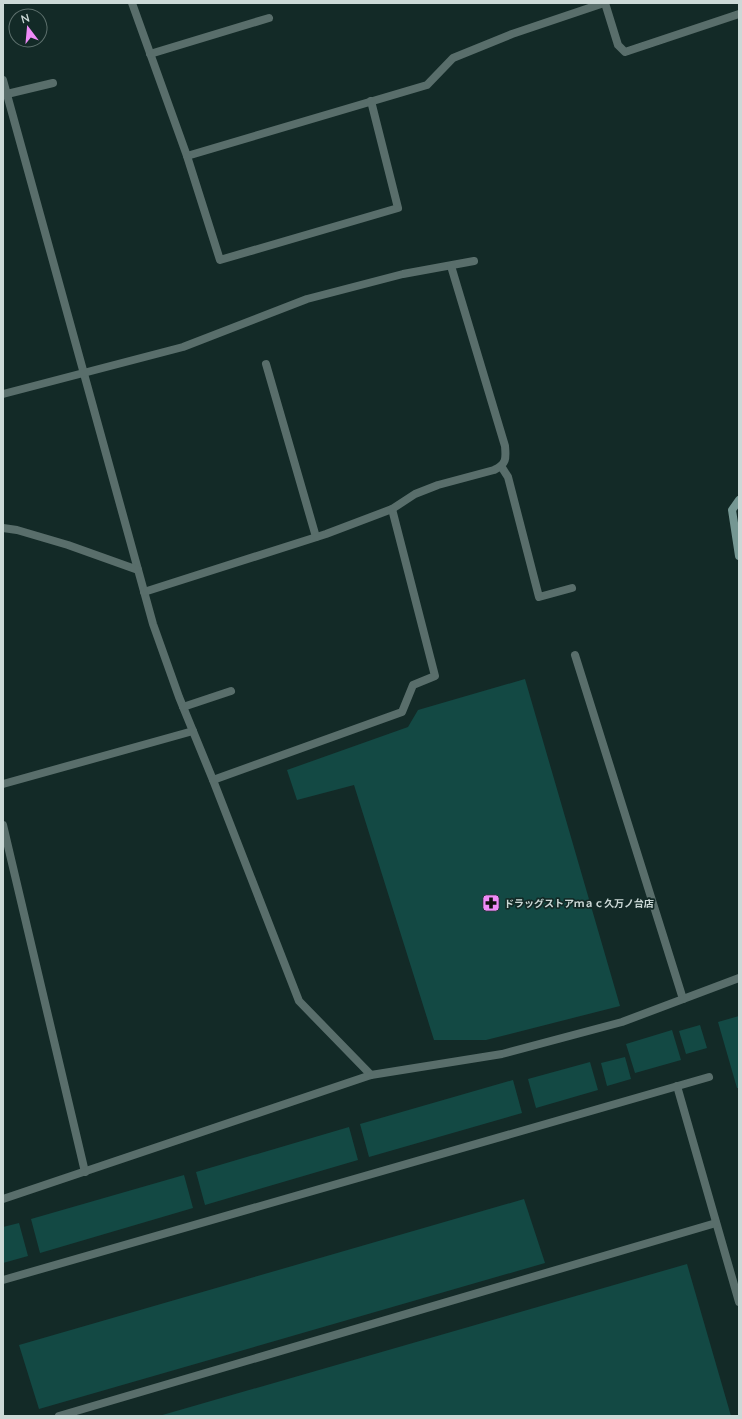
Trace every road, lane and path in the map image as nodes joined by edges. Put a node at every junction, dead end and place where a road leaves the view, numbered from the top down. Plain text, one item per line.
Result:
1 (132, 3) edge
2 (605, 3) edge
3 (739, 14) edge
4 (269, 18) dead end
5 (150, 54) junction
6 (3, 80) edge
7 (53, 83) dead end
8 (7, 94) junction
9 (371, 101) junction
10 (187, 156) junction
11 (474, 261) dead end
12 (452, 266) junction
13 (266, 364) dead end
14 (83, 373) junction
15 (3, 394) edge
16 (501, 466) junction
17 (739, 500) edge
18 (392, 509) junction
19 (3, 528) edge
20 (316, 537) junction
21 (739, 556) edge
22 (138, 570) junction
23 (572, 588) dead end
24 (144, 592) junction
25 (575, 655) dead end
26 (231, 691) dead end
27 (183, 707) junction
28 (193, 731) junction
29 (214, 780) junction
30 (3, 784) edge
31 (3, 825) edge
32 (739, 978) edge
33 (683, 999) junction
34 (371, 1075) junction
35 (709, 1077) dead end
36 (677, 1086) junction
37 (85, 1172) junction
38 (3, 1199) edge
39 (716, 1223) junction
40 (3, 1280) edge
41 (739, 1302) edge
42 (59, 1416) edge

1 - 5 street
2 - 3 street
2 - 9 street
4 - 5 street
5 - 10 street
6 - 8 street
7 - 8 street
8 - 14 street
9 - 10 street
9 - 10 street
11 - 12 street
12 - 14 street
12 - 16 street
13 - 20 street
14 - 15 street
14 - 22 street
16 - 18 street
16 - 23 street
17 - 21 street
18 - 20 street
18 - 29 street
19 - 22 street
20 - 24 street
22 - 24 street
24 - 27 street
25 - 33 street
26 - 27 street
27 - 28 street
28 - 29 street
28 - 30 street
29 - 34 street
31 - 37 street
32 - 33 street
33 - 34 street
34 - 37 street
35 - 36 street
36 - 39 street
36 - 40 street
37 - 38 street
39 - 41 street
39 - 42 street

